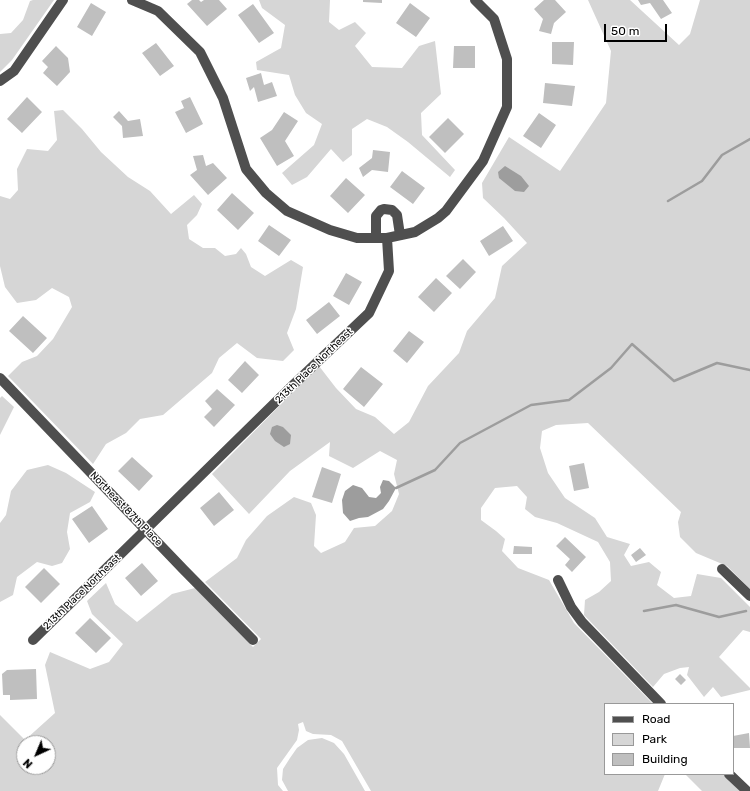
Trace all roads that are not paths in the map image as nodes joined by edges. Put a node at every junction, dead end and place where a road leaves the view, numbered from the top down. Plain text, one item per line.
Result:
1 (63, 0) edge
2 (132, 0) edge
3 (475, 0) edge
4 (0, 81) edge
5 (400, 235) junction
6 (376, 238) junction
7 (386, 238) junction
8 (0, 378) edge
9 (146, 530) junction
10 (722, 569) dead end
11 (558, 580) dead end
12 (750, 596) edge
13 (33, 640) dead end
14 (253, 640) dead end
15 (660, 703) edge
16 (730, 775) edge
17 (747, 791) edge

1 - 4 street
2 - 6 street
3 - 5 street
5 - 6 street
5 - 7 street
6 - 7 street
7 - 9 street, 213th Place Northeast
8 - 9 street, Northeast 87th Place
9 - 13 street, 213th Place Northeast
9 - 14 street, Northeast 87th Place
10 - 12 street
11 - 15 street
16 - 17 street

